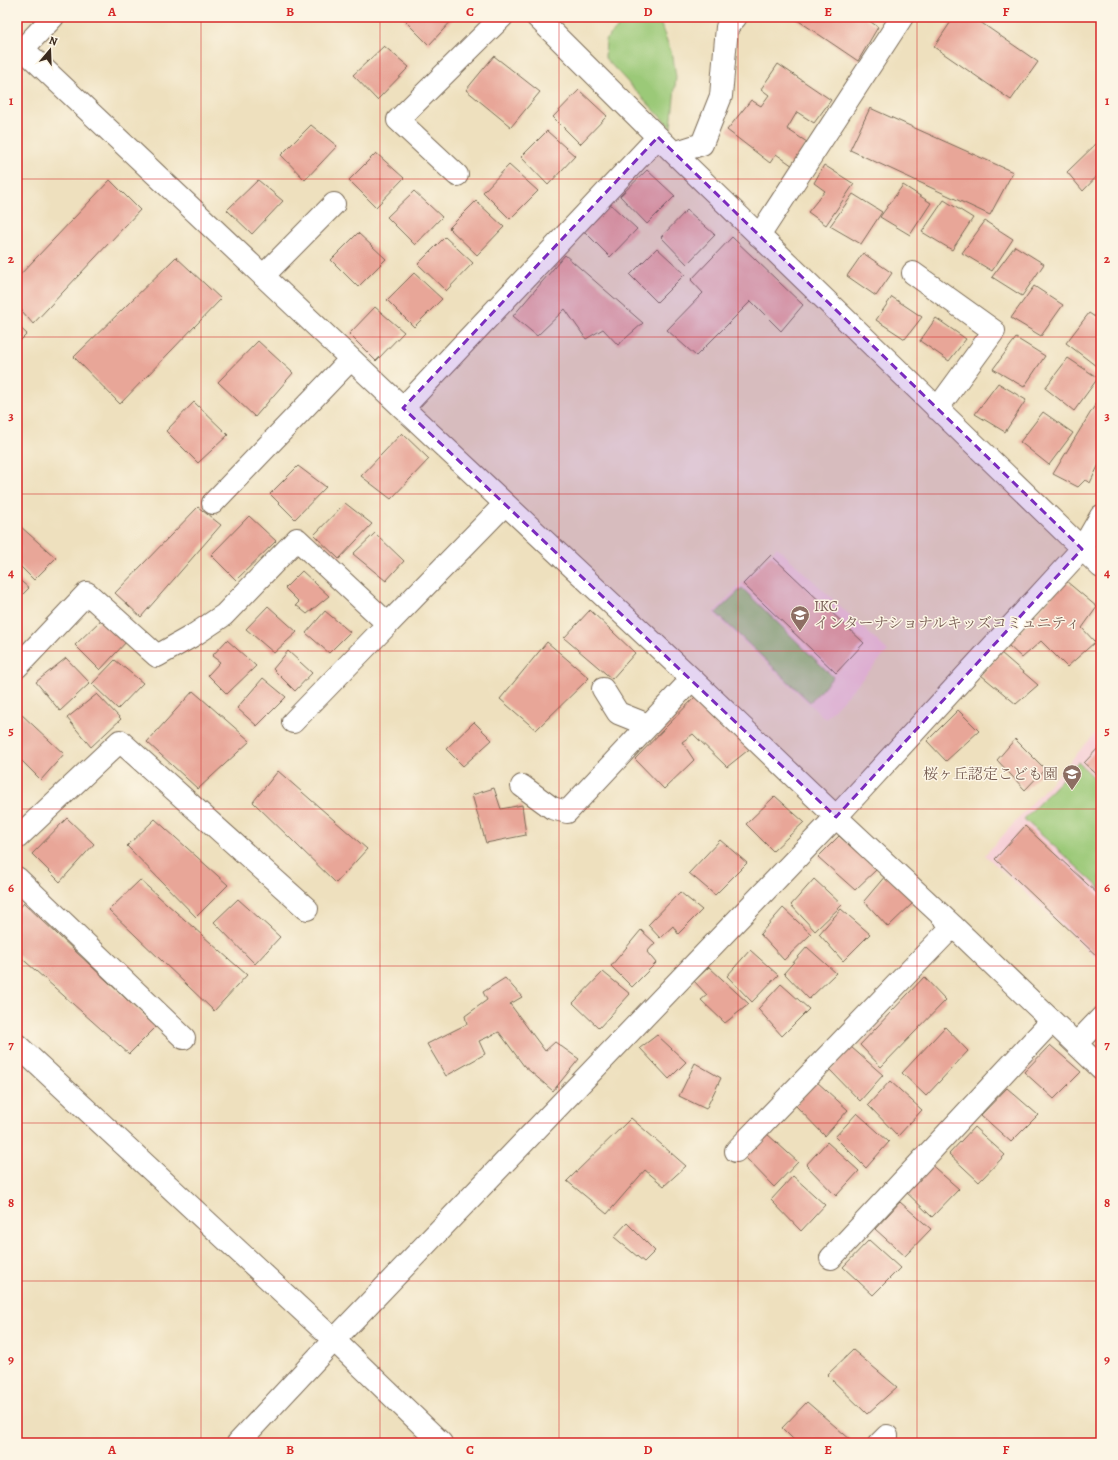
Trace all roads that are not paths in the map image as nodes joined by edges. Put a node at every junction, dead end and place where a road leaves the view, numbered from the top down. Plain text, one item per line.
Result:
1 (53, 17) edge
2 (502, 17) edge
3 (537, 17) edge
4 (736, 17) edge
5 (902, 17) edge
6 (20, 52) edge
7 (658, 137) junction
8 (674, 153) junction
9 (457, 175) dead end
10 (334, 204) dead end
11 (759, 236) junction
12 (913, 273) dead end
13 (263, 276) junction
14 (351, 359) junction
15 (402, 408) junction
16 (937, 409) junction
17 (212, 503) dead end
18 (505, 504) junction
19 (1101, 516) edge
20 (1082, 549) junction
21 (1101, 567) edge
22 (388, 624) junction
23 (17, 667) edge
24 (692, 679) junction
25 (603, 689) dead end
26 (294, 722) dead end
27 (648, 725) junction
28 (522, 786) dead end
29 (836, 817) junction
30 (17, 838) edge
31 (17, 878) edge
32 (307, 908) dead end
33 (953, 926) junction
34 (1101, 1018) edge
35 (1052, 1021) junction
36 (184, 1038) dead end
37 (1076, 1044) junction
38 (17, 1045) edge
39 (1101, 1068) edge
40 (736, 1150) dead end
41 (831, 1258) dead end
42 (334, 1340) junction
43 (238, 1443) edge
44 (441, 1443) edge

1 - 6 street
2 - 9 street
3 - 7 street
4 - 8 street
5 - 11 street
6 - 13 street
7 - 8 street
7 - 15 street
8 - 11 street
10 - 13 street
11 - 16 street
12 - 16 street
13 - 14 street
14 - 15 street
14 - 17 street
15 - 18 street
16 - 20 street
18 - 22 street
18 - 24 street
19 - 20 street
20 - 21 street
20 - 29 street
22 - 23 street
22 - 26 street
24 - 27 street
24 - 29 street
25 - 27 street
27 - 28 street
29 - 33 street
29 - 42 street
30 - 32 street
31 - 36 street
33 - 35 street
33 - 40 street
34 - 37 street
35 - 37 street
35 - 41 street
37 - 39 street
38 - 42 street
42 - 43 street
42 - 44 street

